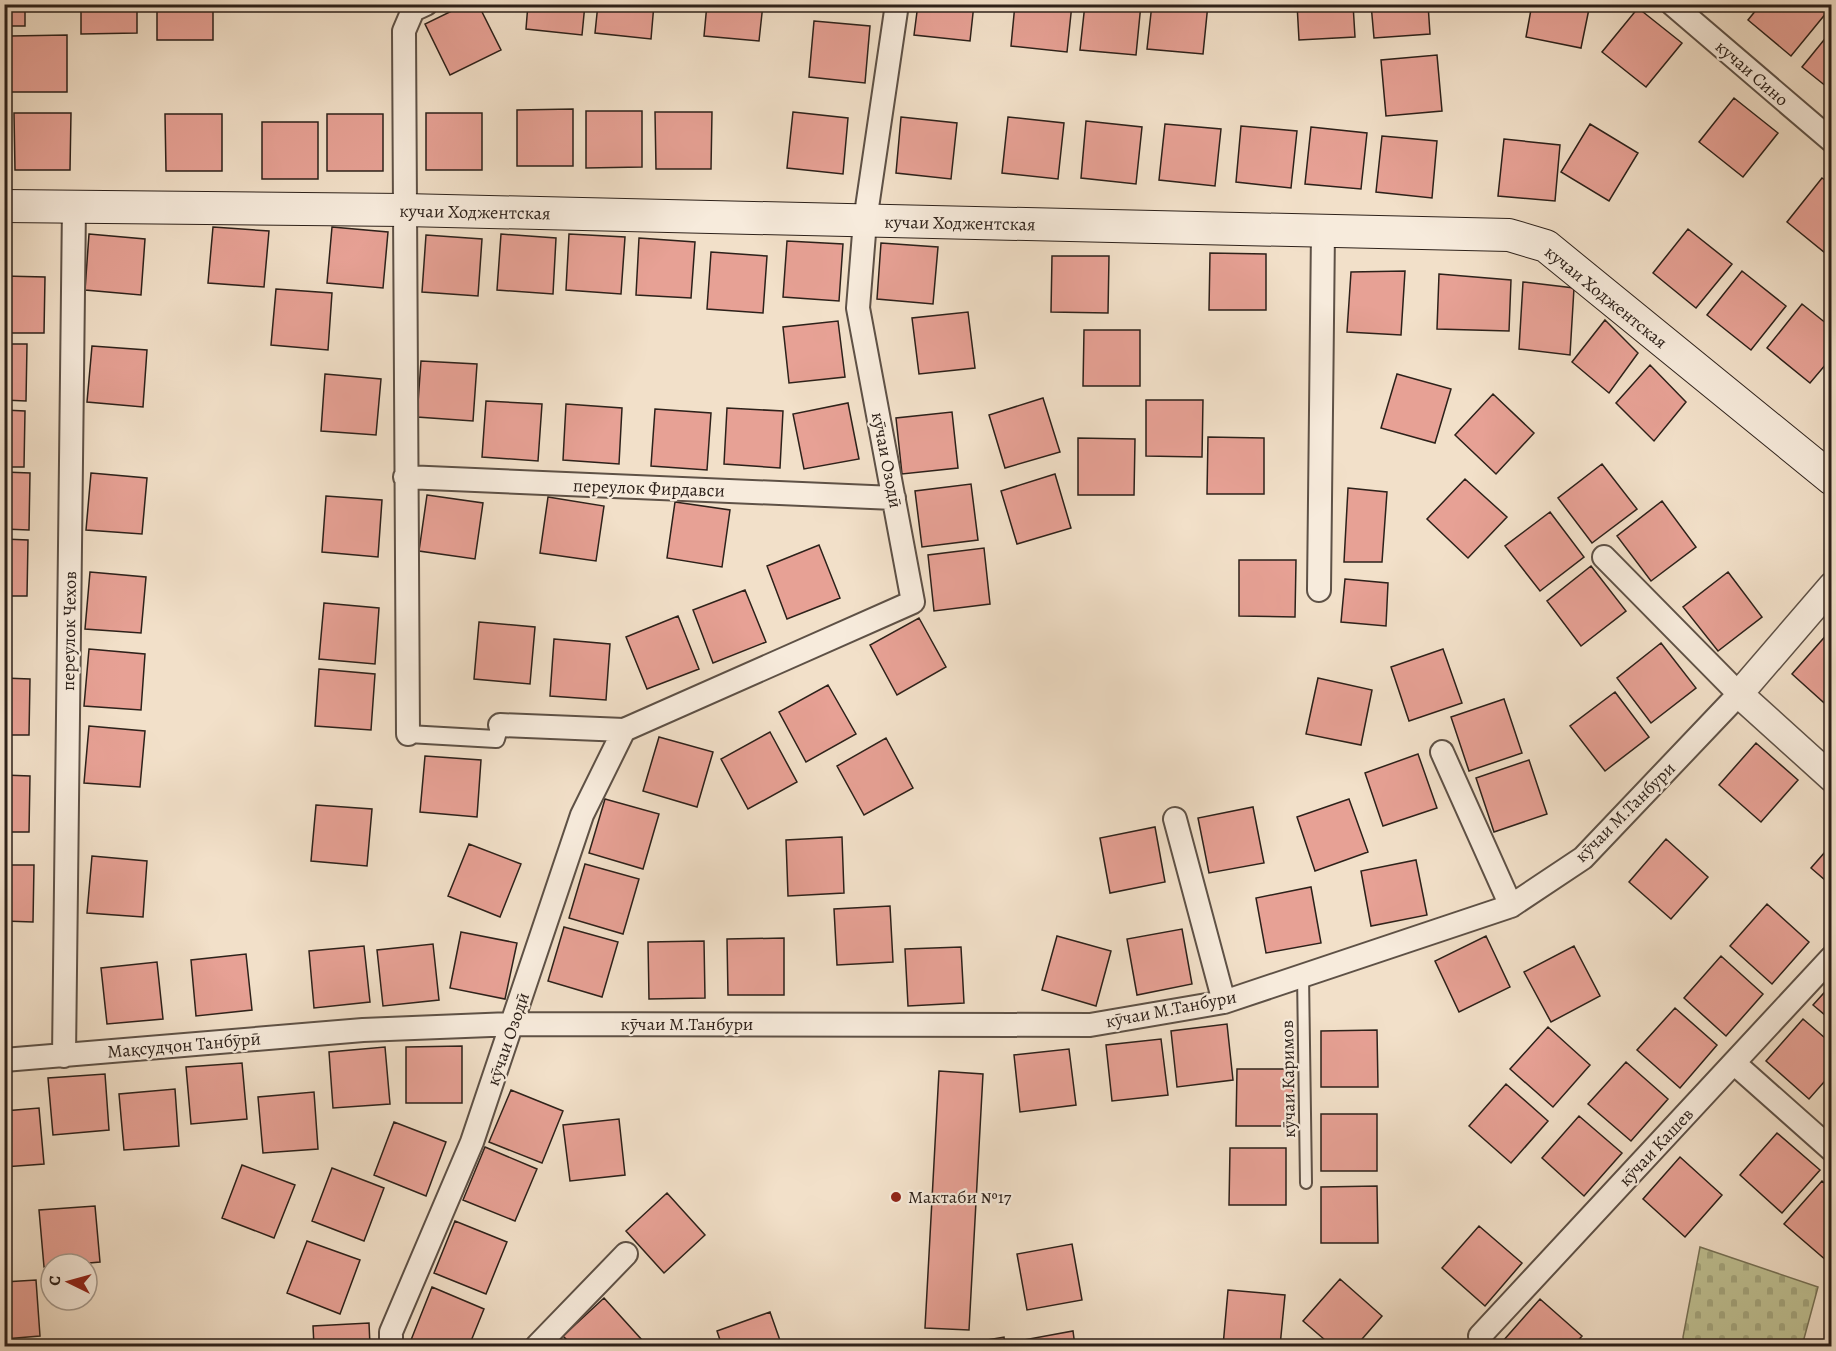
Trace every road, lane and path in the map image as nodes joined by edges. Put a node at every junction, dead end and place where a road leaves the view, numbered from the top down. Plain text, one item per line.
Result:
1 (426, 4) edge
2 (897, 4) edge
3 (1672, 4) edge
4 (1832, 141) edge
5 (4, 206) edge
6 (74, 206) junction
7 (404, 210) junction
8 (865, 221) junction
9 (1323, 231) junction
10 (405, 477) junction
11 (1832, 479) edge
12 (894, 498) junction
13 (1604, 556) dead end
14 (1832, 586) edge
15 (1319, 590) dead end
16 (1739, 694) junction
17 (500, 725) joint
18 (624, 730) junction
19 (408, 734) joint
20 (1442, 752) dead end
21 (1832, 778) edge
22 (1175, 819) dead end
23 (1511, 906) junction
24 (1832, 957) edge
25 (1303, 974) junction
26 (1224, 1002) junction
27 (513, 1024) junction
28 (363, 1029) joint
29 (64, 1056) junction
30 (4, 1060) edge
31 (1734, 1063) junction
32 (1832, 1150) edge
33 (1306, 1183) dead end
34 (626, 1254) dead end
35 (1480, 1336) dead end
36 (391, 1347) edge
37 (537, 1347) edge

1 - 7 street
2 - 8 street, кӯчаи Озодӣ
3 - 4 street, кучаи Сино
5 - 6 main road, кучаи Ходжентская
6 - 7 main road, кучаи Ходжентская
6 - 29 street, переулок Чехов
7 - 8 main road, кучаи Ходжентская
7 - 10 street
8 - 9 main road, кучаи Ходжентская
8 - 12 street, кӯчаи Озодӣ
9 - 11 main road, кучаи Ходжентская
9 - 15 street
10 - 12 street, переулок Фирдавси
10 - 19 street
12 - 18 street, кӯчаи Озодӣ
13 - 16 street
14 - 16 street, кӯчаи М.Танбури
16 - 21 street
16 - 23 street, кӯчаи М.Танбури
17 - 18 street, кӯчаи Озодӣ
17 - 19 street
18 - 27 street, кӯчаи Озодӣ
20 - 23 street
22 - 26 street
23 - 25 street, кӯчаи М.Танбури
24 - 31 street, кӯчаи Кашев
25 - 26 street, кӯчаи М.Танбури
25 - 33 lane, кӯчаи Каримов
26 - 27 street, кӯчаи М.Танбури
27 - 28 street, кӯчаи М.Танбури
27 - 36 street, кӯчаи Озодӣ
28 - 29 street, Мақсудҷон Танбӯрӣ
29 - 30 street, Мақсудҷон Танбӯрӣ
31 - 32 street
31 - 35 street, кӯчаи Кашев
34 - 37 street

